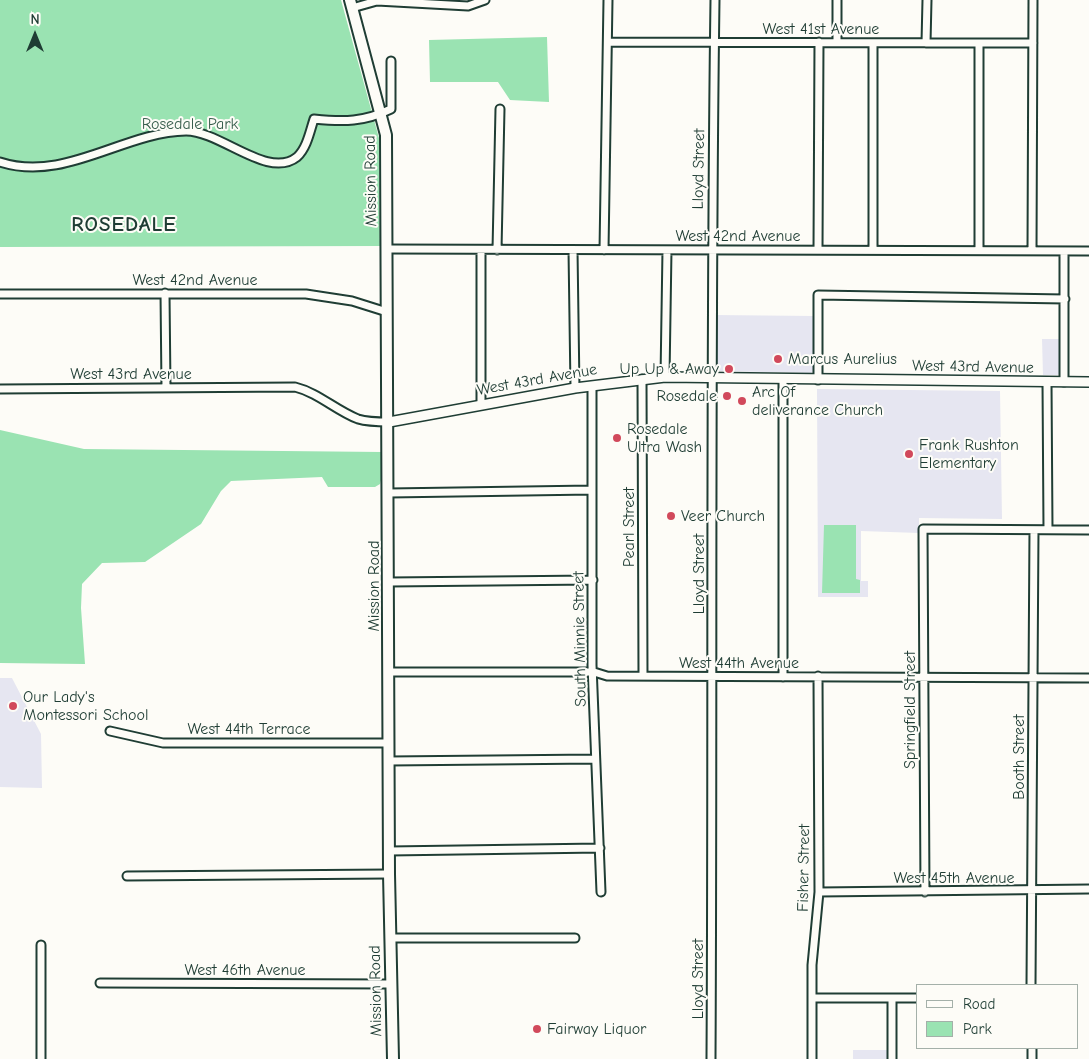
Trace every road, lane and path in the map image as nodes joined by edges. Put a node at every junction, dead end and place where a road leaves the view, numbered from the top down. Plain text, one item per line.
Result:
1 (485, 0) edge
2 (608, 0) edge
3 (715, 0) edge
4 (837, 0) edge
5 (926, 0) edge
6 (1033, 0) edge
7 (351, 4) edge
8 (608, 42) junction
9 (714, 42) junction
10 (819, 42) junction
11 (837, 42) junction
12 (873, 42) junction
13 (926, 42) junction
14 (979, 43) junction
15 (1034, 43) junction
16 (390, 61) dead end
17 (500, 109) dead end
18 (382, 112) junction
19 (0, 162) edge
20 (388, 249) junction
21 (481, 250) junction
22 (497, 250) junction
23 (573, 250) junction
24 (604, 250) junction
25 (667, 250) junction
26 (712, 250) junction
27 (818, 250) junction
28 (873, 250) junction
29 (979, 250) junction
30 (1032, 251) junction
31 (1064, 251) junction
32 (1089, 251) edge
33 (0, 294) edge
34 (165, 294) junction
35 (1065, 299) junction
36 (387, 312) junction
37 (665, 377) junction
38 (711, 377) junction
39 (642, 378) junction
40 (783, 379) junction
41 (818, 380) junction
42 (1047, 382) junction
43 (1064, 382) junction
44 (1089, 382) edge
45 (592, 386) junction
46 (166, 388) junction
47 (575, 388) junction
48 (0, 390) edge
49 (481, 405) junction
50 (389, 422) junction
51 (592, 490) junction
52 (389, 493) junction
53 (1034, 530) junction
54 (1048, 530) junction
55 (1089, 530) edge
56 (593, 580) junction
57 (389, 582) junction
58 (389, 672) junction
59 (594, 672) junction
60 (643, 676) junction
61 (783, 676) junction
62 (818, 676) junction
63 (713, 678) junction
64 (923, 678) junction
65 (1033, 678) junction
66 (1089, 678) edge
67 (110, 731) dead end
68 (389, 743) junction
69 (595, 759) junction
70 (389, 761) junction
71 (600, 848) junction
72 (389, 851) junction
73 (389, 874) junction
74 (127, 876) dead end
75 (1089, 889) edge
76 (1032, 891) junction
77 (601, 892) dead end
78 (819, 892) junction
79 (925, 892) junction
80 (390, 938) junction
81 (575, 938) dead end
82 (41, 944) dead end
83 (100, 983) dead end
84 (391, 984) junction
85 (1031, 984) edge
86 (812, 998) junction
87 (892, 998) junction
88 (916, 998) edge
89 (41, 1059) edge
90 (393, 1059) edge
91 (711, 1059) edge
92 (812, 1059) edge
93 (892, 1059) edge

1 - 7 street
2 - 8 street
3 - 9 street, Lloyd Street
4 - 11 street
5 - 13 street
6 - 15 street
7 - 18 main road, Mission Road
8 - 9 street, West 41st Avenue
8 - 24 street
9 - 10 street, West 41st Avenue
9 - 26 street, Lloyd Street
10 - 11 street, West 41st Avenue
10 - 27 street
11 - 12 street, West 41st Avenue
12 - 13 street, West 41st Avenue
12 - 28 street
13 - 14 street, West 41st Avenue
14 - 15 street, West 41st Avenue
14 - 29 street
15 - 30 street
16 - 18 street, Mission Road
17 - 22 street
18 - 19 street
18 - 20 main road, Mission Road
20 - 21 street, West 42nd Avenue
20 - 36 main road, Mission Road
21 - 22 street, West 42nd Avenue
21 - 49 street
22 - 23 street, West 42nd Avenue
23 - 24 street, West 42nd Avenue
23 - 47 street
24 - 25 street, West 42nd Avenue
25 - 26 street, West 42nd Avenue
25 - 37 street
26 - 27 street, West 42nd Avenue
26 - 38 street, Lloyd Street
27 - 28 street, West 42nd Avenue
28 - 29 street, West 42nd Avenue
29 - 30 street, West 42nd Avenue
30 - 31 street, West 42nd Avenue
31 - 32 street, West 42nd Avenue
31 - 35 street
33 - 34 street, West 42nd Avenue
34 - 36 street, West 42nd Avenue
34 - 46 street
35 - 41 street
35 - 43 street
36 - 50 main road, Mission Road
37 - 38 street, West 43rd Avenue
37 - 39 street, West 43rd Avenue
38 - 40 street, West 43rd Avenue
38 - 63 street, Lloyd Street
39 - 45 street, West 43rd Avenue
39 - 60 street, Pearl Street
40 - 41 street, West 43rd Avenue
40 - 61 street
41 - 42 street, West 43rd Avenue
42 - 43 street, West 43rd Avenue
42 - 54 street
43 - 44 street, West 43rd Avenue
45 - 47 street, West 43rd Avenue
45 - 51 street, South Minnie Street
46 - 48 street, West 43rd Avenue
46 - 50 street, West 43rd Avenue
47 - 49 street, West 43rd Avenue
49 - 50 street, West 43rd Avenue
50 - 52 main road, Mission Road
51 - 52 street
51 - 56 street, South Minnie Street
52 - 57 main road, Mission Road
53 - 54 street
53 - 64 street, Springfield Street
53 - 65 street, Booth Street
54 - 55 street
56 - 57 street
56 - 59 street, South Minnie Street
57 - 58 main road, Mission Road
58 - 59 street, West 44th Avenue
58 - 68 main road, Mission Road
59 - 60 street, West 44th Avenue
59 - 69 street, South Minnie Street
60 - 63 street, West 44th Avenue
61 - 62 street, West 44th Avenue
61 - 63 street, West 44th Avenue
62 - 64 street, West 44th Avenue
62 - 78 street, Fisher Street
63 - 91 street, Lloyd Street
64 - 65 street, West 44th Avenue
64 - 79 street, Springfield Street
65 - 66 street, West 44th Avenue
65 - 76 street, Booth Street
67 - 68 street, West 44th Terrace
68 - 70 main road, Mission Road
69 - 70 street
69 - 71 street, South Minnie Street
70 - 72 main road, Mission Road
71 - 72 street
71 - 77 street, South Minnie Street
72 - 73 main road, Mission Road
73 - 74 street
73 - 80 main road, Mission Road
75 - 76 street, West 45th Avenue
76 - 79 street, West 45th Avenue
76 - 85 street, Booth Street
78 - 79 street, West 45th Avenue
78 - 86 street, Fisher Street
80 - 81 street
80 - 84 main road, Mission Road
82 - 89 street
83 - 84 street, West 46th Avenue
84 - 90 main road, Mission Road
86 - 87 street
86 - 92 street, Fisher Street
87 - 88 street
87 - 93 street

